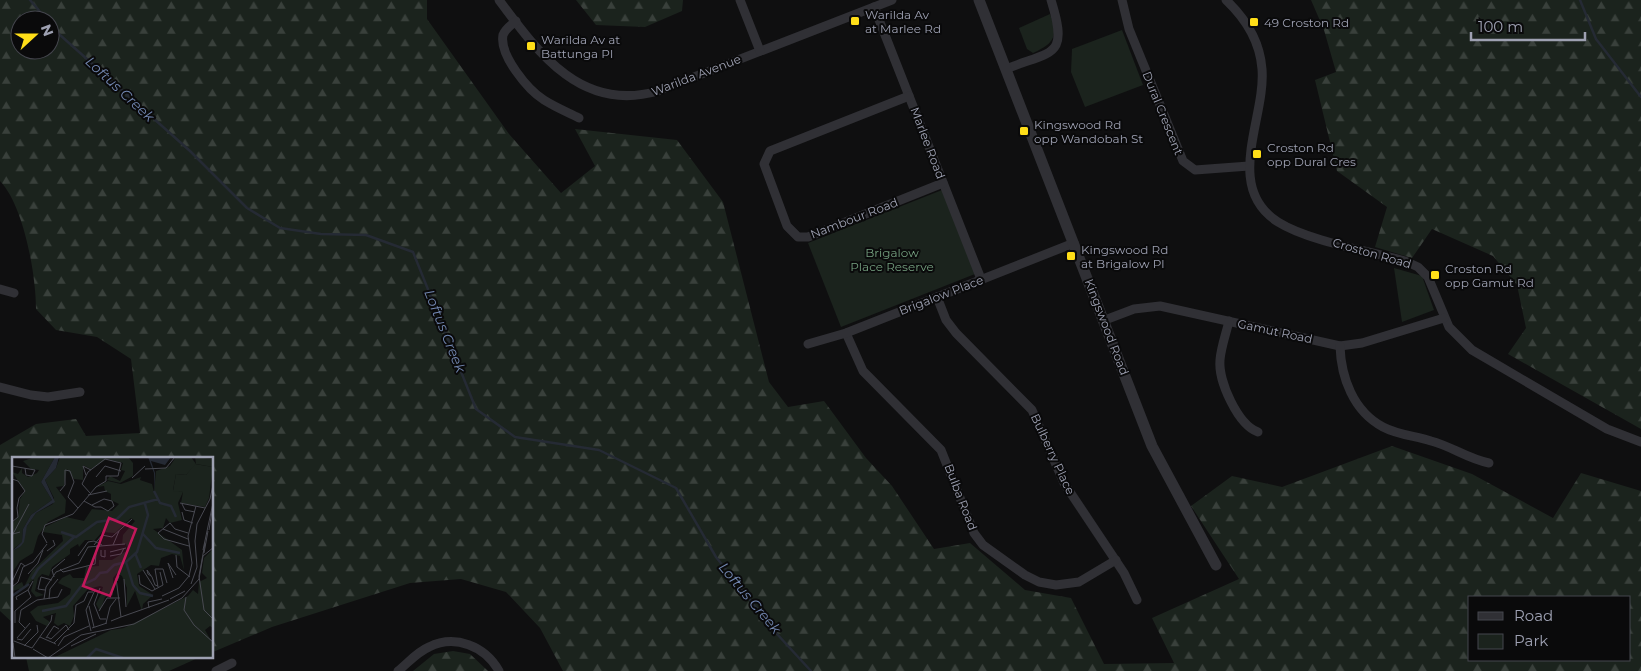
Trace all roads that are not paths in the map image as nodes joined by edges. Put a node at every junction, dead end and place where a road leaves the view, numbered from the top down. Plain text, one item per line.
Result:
1 (499, 0) edge
2 (740, 0) edge
3 (892, 0) edge
4 (979, 0) edge
5 (1051, 0) edge
6 (1122, 0) edge
7 (1226, 0) edge
8 (874, 7) junction
9 (516, 21) junction
10 (760, 50) junction
11 (1006, 69) junction
12 (909, 96) junction
13 (579, 118) dead end
14 (1249, 166) junction
15 (944, 183) junction
16 (1074, 243) junction
17 (981, 279) junction
18 (0, 288) edge
19 (14, 293) dead end
20 (937, 297) junction
21 (1444, 318) junction
22 (1105, 320) junction
23 (1229, 322) junction
24 (846, 333) junction
25 (808, 344) dead end
26 (1340, 346) junction
27 (0, 387) edge
28 (80, 392) dead end
29 (1258, 432) dead end
30 (1641, 442) edge
31 (1488, 463) dead end
32 (1116, 560) junction
33 (1216, 565) dead end
34 (1137, 600) dead end
35 (232, 663) dead end
36 (216, 671) edge
37 (398, 671) edge
38 (498, 671) edge

1 - 9 street, Warilda Avenue
2 - 10 street
3 - 8 street, Warilda Avenue
4 - 11 street, Kingswood Road
5 - 11 street
6 - 14 street, Dural Crescent
7 - 14 street, Croston Road
8 - 10 street, Warilda Avenue
8 - 12 street, Marlee Road
9 - 10 street, Warilda Avenue
9 - 13 street
11 - 16 street, Kingswood Road
12 - 15 street, Marlee Road
12 - 15 street, Nambour Road
14 - 21 street, Croston Road
15 - 17 street, Marlee Road
16 - 17 street, Brigalow Place
16 - 22 street, Kingswood Road
17 - 20 street, Brigalow Place
18 - 19 street
20 - 24 street, Brigalow Place
20 - 32 street, Bulberry Place
21 - 26 street, Gamut Road
21 - 30 street, Croston Road
22 - 23 street, Gamut Road
22 - 33 street, Kingswood Road
23 - 26 street, Gamut Road
23 - 29 street
24 - 25 street, Brigalow Place
24 - 32 street, Bulba Road
26 - 31 street
27 - 28 street
32 - 34 street, Bulberry Place
35 - 36 street
37 - 38 street

